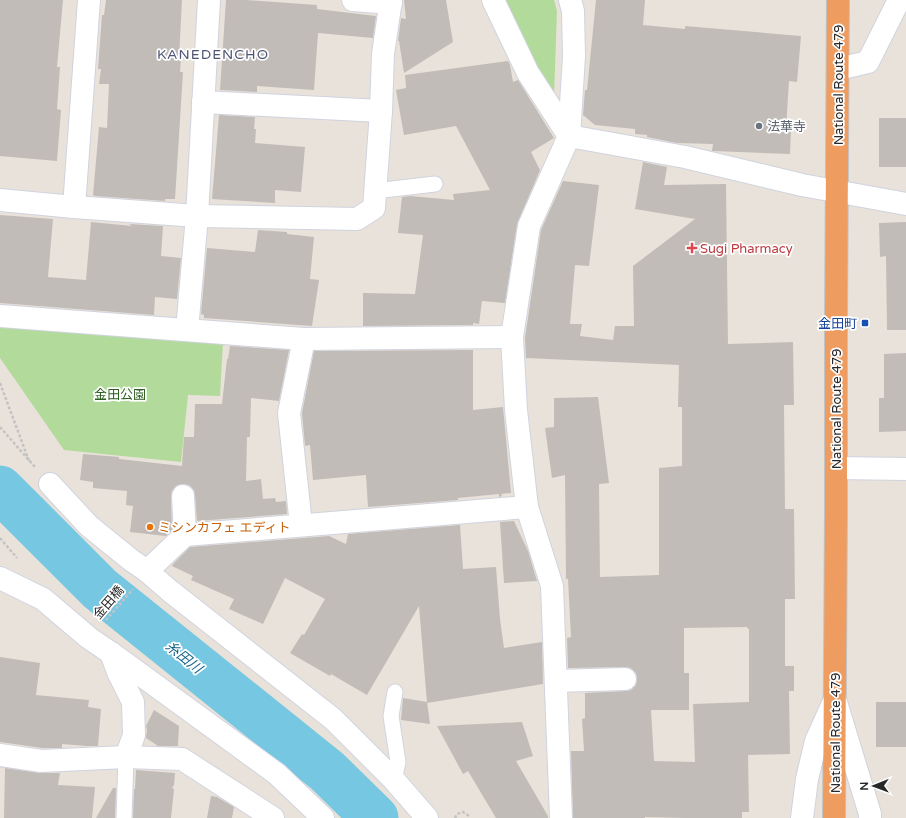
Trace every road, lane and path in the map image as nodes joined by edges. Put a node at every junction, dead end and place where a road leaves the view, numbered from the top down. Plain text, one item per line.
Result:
1 (88, 0) edge
2 (209, 0) edge
3 (353, 0) edge
4 (493, 0) edge
5 (570, 0) edge
6 (838, 0) edge
7 (899, 0) edge
8 (391, 2) edge
9 (838, 69) junction
10 (203, 102) junction
11 (381, 111) junction
12 (569, 136) junction
13 (435, 184) dead end
14 (375, 191) junction
15 (838, 192) junction
16 (0, 200) edge
17 (906, 204) edge
18 (74, 207) junction
19 (197, 216) junction
20 (0, 316) edge
21 (187, 330) junction
22 (512, 337) junction
23 (304, 339) junction
24 (0, 383) edge
25 (0, 427) edge
26 (30, 461) junction
27 (836, 468) junction
28 (906, 469) edge
29 (50, 484) joint
30 (183, 496) dead end
31 (527, 507) junction
32 (301, 525) junction
33 (185, 535) junction
34 (0, 578) edge
35 (142, 578) junction
36 (89, 638) junction
37 (111, 653) junction
38 (625, 679) dead end
39 (556, 681) junction
40 (395, 692) dead end
41 (835, 699) junction
42 (0, 755) edge
43 (126, 757) junction
44 (394, 780) junction
45 (124, 818) edge
46 (273, 818) edge
47 (323, 818) edge
48 (427, 818) edge
49 (455, 818) edge
50 (469, 818) edge
51 (561, 818) edge
52 (802, 818) edge
53 (834, 818) edge
54 (870, 818) edge

1 - 18 street
2 - 10 street
3 - 8 street
4 - 12 street
5 - 12 street
6 - 9 highway, National Route 479
7 - 9 street
8 - 11 street
9 - 15 highway, National Route 479
10 - 11 street
10 - 19 street
11 - 14 street
12 - 15 street
12 - 22 street
13 - 14 lane
14 - 19 street
15 - 17 street
15 - 27 highway, National Route 479
16 - 18 street
18 - 19 street
19 - 21 street
20 - 21 street
21 - 23 street
22 - 23 street
22 - 31 street
23 - 32 street
24 - 26 path
25 - 26 path
26 - 29 path
27 - 28 street
27 - 41 highway, National Route 479
29 - 35 street
30 - 33 street
31 - 32 street
31 - 39 street
32 - 33 street
33 - 35 street
34 - 36 street
35 - 36 path, 金田橋
35 - 44 street
36 - 37 street
37 - 43 street
37 - 47 street
38 - 39 street
39 - 51 street
40 - 44 lane
41 - 52 street
41 - 53 highway, National Route 479
41 - 54 street
42 - 43 street
43 - 45 lane
43 - 46 street
44 - 48 street
49 - 50 path

